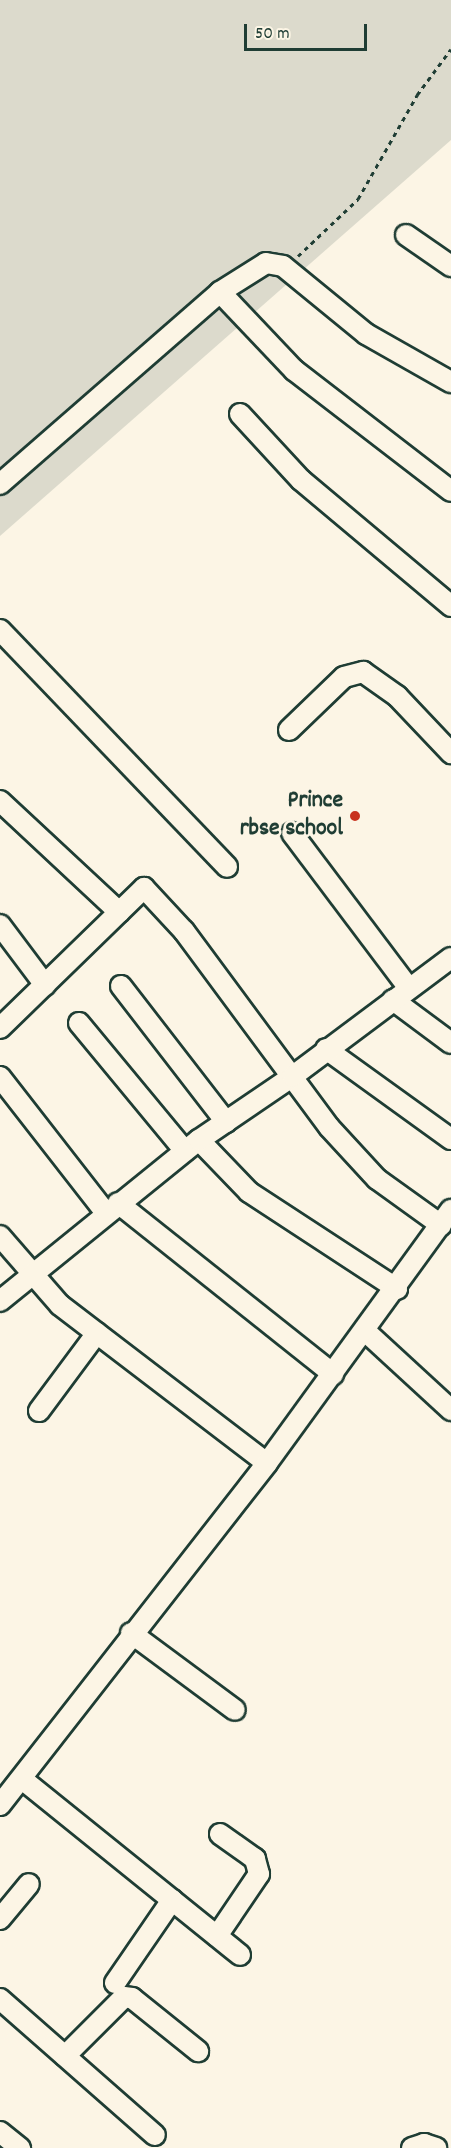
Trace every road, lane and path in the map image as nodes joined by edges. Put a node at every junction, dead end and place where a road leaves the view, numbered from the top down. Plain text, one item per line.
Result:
1 (451, 49) edge
2 (406, 235) dead end
3 (283, 266) junction
4 (451, 266) edge
5 (220, 292) junction
6 (451, 382) edge
7 (240, 414) dead end
8 (0, 484) edge
9 (451, 491) edge
10 (447, 595) edge
11 (0, 630) edge
12 (289, 730) dead end
13 (451, 753) edge
14 (0, 801) edge
15 (292, 833) dead end
16 (227, 867) dead end
17 (119, 912) junction
18 (0, 925) edge
19 (451, 958) edge
20 (45, 985) junction
21 (121, 986) dead end
22 (409, 988) junction
23 (393, 1000) junction
24 (79, 1023) dead end
25 (0, 1028) edge
26 (451, 1043) edge
27 (326, 1049) junction
28 (293, 1076) junction
29 (0, 1077) edge
30 (226, 1122) junction
31 (451, 1139) edge
32 (192, 1146) junction
33 (112, 1208) junction
34 (446, 1218) edge
35 (0, 1236) edge
36 (32, 1275) junction
37 (397, 1289) junction
38 (0, 1301) edge
39 (365, 1331) junction
40 (97, 1333) junction
41 (333, 1374) junction
42 (451, 1410) edge
43 (39, 1411) dead end
44 (267, 1463) junction
45 (131, 1633) junction
46 (235, 1710) dead end
47 (22, 1779) junction
48 (0, 1805) edge
49 (220, 1834) dead end
50 (29, 1884) dead end
51 (172, 1900) junction
52 (0, 1919) edge
53 (217, 1936) junction
54 (240, 1955) dead end
55 (115, 1983) dead end
56 (0, 1999) edge
57 (198, 2050) dead end
58 (65, 2056) junction
59 (0, 2132) edge
60 (154, 2135) dead end
61 (20, 2148) edge
62 (412, 2148) edge
63 (436, 2148) edge

1 - 3 path
2 - 4 street
3 - 5 street
3 - 6 street
5 - 8 street
5 - 9 street
7 - 10 street
11 - 16 street
12 - 13 street
14 - 17 street
15 - 22 street
17 - 20 street
17 - 28 street
18 - 20 street
19 - 22 street
20 - 25 street
21 - 30 street
22 - 23 street
23 - 26 street
23 - 27 street
24 - 32 street
27 - 28 street
27 - 31 street
28 - 30 street
28 - 34 street
29 - 33 street
30 - 32 street
32 - 33 street
32 - 37 street
33 - 36 street
33 - 41 street
34 - 37 street
35 - 36 street
36 - 38 street
36 - 40 street
37 - 39 street
39 - 41 street
39 - 42 street
40 - 43 street
40 - 44 street
41 - 44 street
44 - 45 street
45 - 46 street
45 - 47 street
47 - 48 street
47 - 51 street
49 - 53 street
50 - 52 street
51 - 53 street
51 - 55 street
53 - 54 street
56 - 58 street
57 - 58 street
58 - 60 street
59 - 61 street
62 - 63 street

